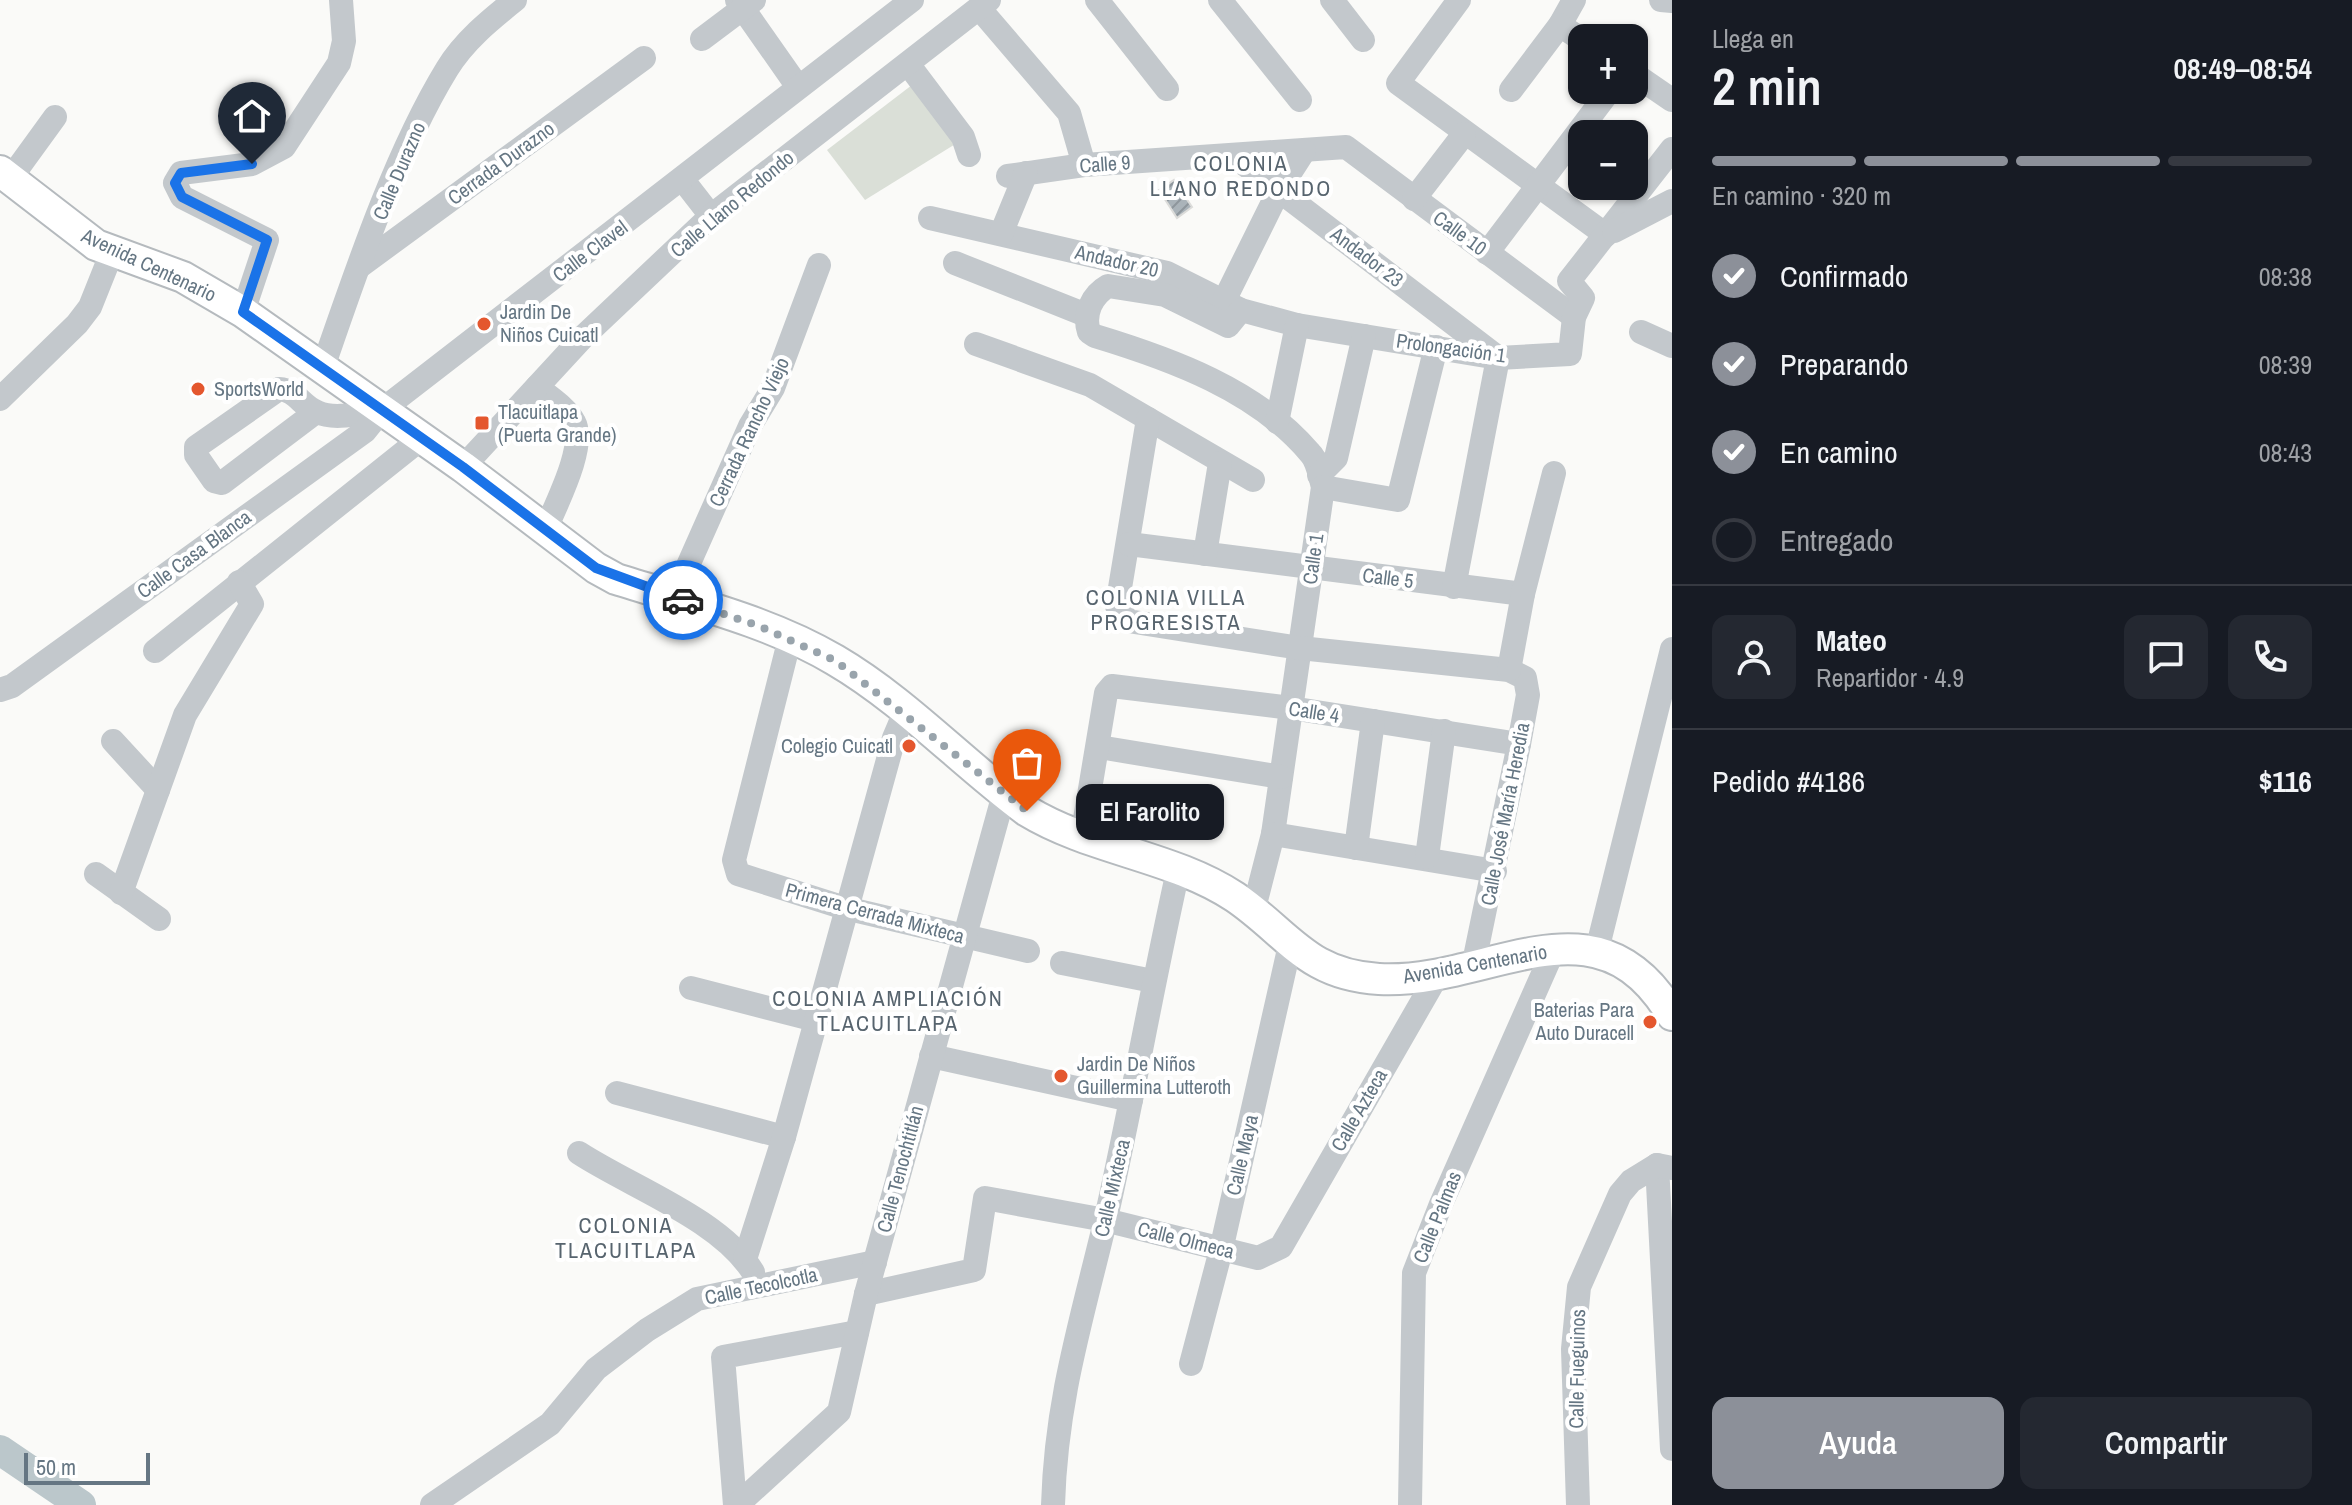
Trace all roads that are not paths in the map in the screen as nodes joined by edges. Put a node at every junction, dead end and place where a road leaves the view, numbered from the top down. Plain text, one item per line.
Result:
1 (341, 0) edge
2 (515, 0) edge
3 (912, 0) edge
4 (1097, 0) edge
5 (1220, 0) edge
6 (1332, 0) edge
7 (1445, 0) edge
8 (1459, 0) edge
9 (1574, 0) edge
10 (1661, 0) edge
11 (1672, 1) edge
12 (745, 3) edge
13 (984, 4) edge
14 (1560, 25) junction
15 (1568, 30) edge
16 (702, 39) dead end
17 (1363, 40) dead end
18 (1428, 42) junction
19 (644, 58) dead end
20 (908, 64) junction
21 (1648, 84) edge
22 (798, 87) junction
23 (1167, 89) dead end
24 (1511, 90) dead end
25 (1300, 100) dead end
26 (1672, 100) edge
27 (1599, 104) edge
28 (55, 117) dead end
29 (1464, 134) junction
30 (1346, 147) joint
31 (1672, 149) edge
32 (1304, 151) junction
33 (969, 155) dead end
34 (1235, 157) junction
35 (1084, 165) junction
36 (5, 175) edge
37 (683, 180) junction
38 (1537, 185) junction
39 (1279, 190) junction
40 (1414, 199) junction
41 (1672, 201) edge
42 (711, 216) junction
43 (930, 218) dead end
44 (1001, 234) junction
45 (1606, 235) junction
46 (112, 252) junction
47 (1487, 253) junction
48 (955, 263) dead end
49 (819, 265) dead end
50 (358, 268) junction
51 (1232, 306) junction
52 (243, 312) junction
53 (1574, 317) junction
54 (1297, 325) junction
55 (1090, 326) junction
56 (1641, 332) dead end
57 (1364, 336) junction
58 (976, 344) dead end
59 (1672, 346) edge
60 (1436, 347) junction
61 (1498, 358) junction
62 (323, 367) junction
63 (537, 387) junction
64 (0, 399) edge
65 (382, 410) junction
66 (316, 412) junction
67 (1148, 419) junction
68 (1277, 422) junction
69 (422, 438) junction
70 (1220, 463) junction
71 (463, 467) junction
72 (1554, 473) dead end
73 (1253, 480) dead end
74 (1321, 481) junction
75 (545, 531) junction
76 (1129, 544) junction
77 (1205, 554) junction
78 (1311, 568) junction
79 (239, 582) junction
80 (1454, 587) junction
81 (1523, 594) junction
82 (674, 597) junction
83 (790, 638) junction
84 (1300, 648) junction
85 (1672, 649) edge
86 (155, 651) dead end
87 (1509, 670) junction
88 (1668, 680) edge
89 (0, 690) edge
90 (1291, 708) junction
91 (905, 712) junction
92 (1373, 721) junction
93 (1444, 731) junction
94 (113, 741) dead end
95 (1519, 744) junction
96 (1099, 747) junction
97 (1281, 777) junction
98 (158, 790) junction
99 (1004, 794) junction
100 (1273, 834) junction
101 (1082, 837) junction
102 (1356, 848) junction
103 (1427, 857) junction
104 (1178, 871) junction
105 (1495, 871) junction
106 (96, 874) dead end
107 (121, 893) junction
108 (845, 908) junction
109 (1253, 912) junction
110 (159, 919) dead end
111 (966, 937) junction
112 (1290, 945) junction
113 (1554, 949) junction
114 (1597, 950) junction
115 (1028, 951) dead end
116 (1062, 963) dead end
117 (1473, 967) junction
118 (1438, 974) junction
119 (1153, 981) junction
120 (691, 988) dead end
121 (1672, 1015) edge
122 (815, 1020) junction
123 (931, 1056) junction
124 (617, 1093) dead end
125 (1131, 1100) junction
126 (784, 1137) junction
127 (579, 1153) dead end
128 (1664, 1166) edge
129 (1105, 1220) junction
130 (1281, 1247) joint
131 (1221, 1250) junction
132 (745, 1259) junction
133 (875, 1262) junction
134 (761, 1284) junction
135 (866, 1294) junction
136 (857, 1332) junction
137 (1191, 1364) dead end
138 (1672, 1449) edge
139 (432, 1505) edge
140 (736, 1505) edge
141 (1053, 1505) edge
142 (1410, 1505) edge
143 (1578, 1505) edge

1 - 52 street
2 - 50 street, Calle Durazno
3 - 22 street
4 - 23 street
5 - 25 street
6 - 17 street
7 - 18 street
8 - 18 street
9 - 14 street
10 - 11 street
12 - 16 street
12 - 22 street
13 - 20 street, Calle Llano Redondo
13 - 35 street
14 - 15 street
14 - 24 street
18 - 29 street
19 - 50 street, Cerrada Durazno
20 - 33 street
20 - 42 street, Calle Llano Redondo
21 - 26 street
22 - 37 street
27 - 38 street
28 - 36 street
29 - 38 street
29 - 40 street
30 - 32 street, Calle 9
30 - 40 street, Calle 10
31 - 45 street
32 - 34 street, Calle 9
32 - 39 street
34 - 35 street, Calle 9
34 - 39 street, Andador 23
35 - 44 street, Calle 9
36 - 46 main road, Avenida Centenario
37 - 42 street
37 - 65 street, Calle Clavel
38 - 45 street
38 - 47 street
39 - 51 street
39 - 61 street, Andador 23
40 - 47 street, Calle 10
41 - 45 street
42 - 63 street, Calle Llano Redondo
43 - 44 street, Andador 20
44 - 51 street, Andador 20
45 - 53 street
46 - 52 main road, Avenida Centenario
46 - 64 street
47 - 53 street, Calle 10
48 - 55 street
49 - 82 street, Cerrada Rancho Viejo
50 - 62 street, Calle Durazno
51 - 54 street, Andador 20
51 - 55 street
52 - 62 main road, Avenida Centenario
53 - 61 street, Prolongación 1
54 - 57 street, Prolongación 1
54 - 68 street
55 - 68 street
56 - 59 street
57 - 60 street, Prolongación 1
57 - 74 street
58 - 67 street
60 - 61 street, Prolongación 1
60 - 74 street
61 - 80 street
62 - 65 main road, Avenida Centenario
63 - 71 street, Calle Llano Redondo
63 - 75 street
65 - 66 street
65 - 69 main road, Avenida Centenario
65 - 89 street, Calle Casa Blanca
66 - 66 street
67 - 70 street
67 - 76 street
68 - 74 street
69 - 71 main road, Avenida Centenario
69 - 79 street
70 - 73 street
70 - 77 street
71 - 75 main road, Avenida Centenario
72 - 81 street
74 - 78 street, Calle 1
75 - 82 main road, Avenida Centenario
76 - 77 street, Calle 5
76 - 84 street
77 - 78 street, Calle 5
78 - 80 street, Calle 5
78 - 84 street, Calle 1
79 - 86 street
79 - 98 street
80 - 81 street, Calle 5
81 - 87 street
82 - 83 main road, Avenida Centenario
83 - 91 main road, Avenida Centenario
83 - 108 street, Primera Cerrada Mixteca
84 - 87 street
84 - 90 street, Calle 1
85 - 88 street
87 - 95 street, Calle José María Heredia
88 - 114 street
90 - 92 street, Calle 4
90 - 96 street, Calle 4
90 - 97 street, Calle 1
91 - 99 main road, Avenida Centenario
91 - 108 street
92 - 93 street, Calle 4
92 - 102 street
93 - 95 street, Calle 4
93 - 103 street
94 - 98 street
95 - 105 street, Calle José María Heredia
96 - 97 street
96 - 101 street
97 - 100 street, Calle 1
98 - 107 street
99 - 101 main road, Avenida Centenario
99 - 111 street, Calle Tenochtitlán
100 - 102 street
100 - 109 street, Calle 1
101 - 104 main road, Avenida Centenario
102 - 103 street
103 - 105 street
104 - 109 main road, Avenida Centenario
104 - 119 street, Calle Mixteca
105 - 117 street, Calle José María Heredia
106 - 107 street
107 - 110 street
108 - 111 street, Primera Cerrada Mixteca
108 - 122 street
109 - 112 main road, Avenida Centenario
111 - 115 street, Primera Cerrada Mixteca
111 - 123 street, Calle Tenochtitlán
112 - 118 main road, Avenida Centenario
112 - 131 street, Calle Maya
113 - 114 main road, Avenida Centenario
113 - 117 main road, Avenida Centenario
113 - 142 street, Calle Palmas
114 - 121 main road, Avenida Centenario
116 - 119 street
117 - 118 main road, Avenida Centenario
118 - 130 street, Calle Azteca
119 - 125 street, Calle Mixteca
120 - 122 street
122 - 126 street
123 - 125 street
123 - 133 street, Calle Tenochtitlán
124 - 126 street
125 - 129 street, Calle Mixteca
126 - 132 street
127 - 132 street
128 - 138 street, Calle Fueguinos
128 - 143 street, Calle Fueguinos
129 - 131 street, Calle Olmeca
129 - 135 street, Calle Olmeca
129 - 141 street, Calle Mixteca
130 - 131 street, Calle Olmeca
131 - 137 street, Calle Maya
132 - 134 street
133 - 134 street, Calle Tecolcotla
133 - 135 street, Calle Tenochtitlán
134 - 139 street, Calle Tecolcotla
135 - 136 street, Calle Tenochtitlán
136 - 140 street, Calle Tenochtitlán
136 - 140 street

